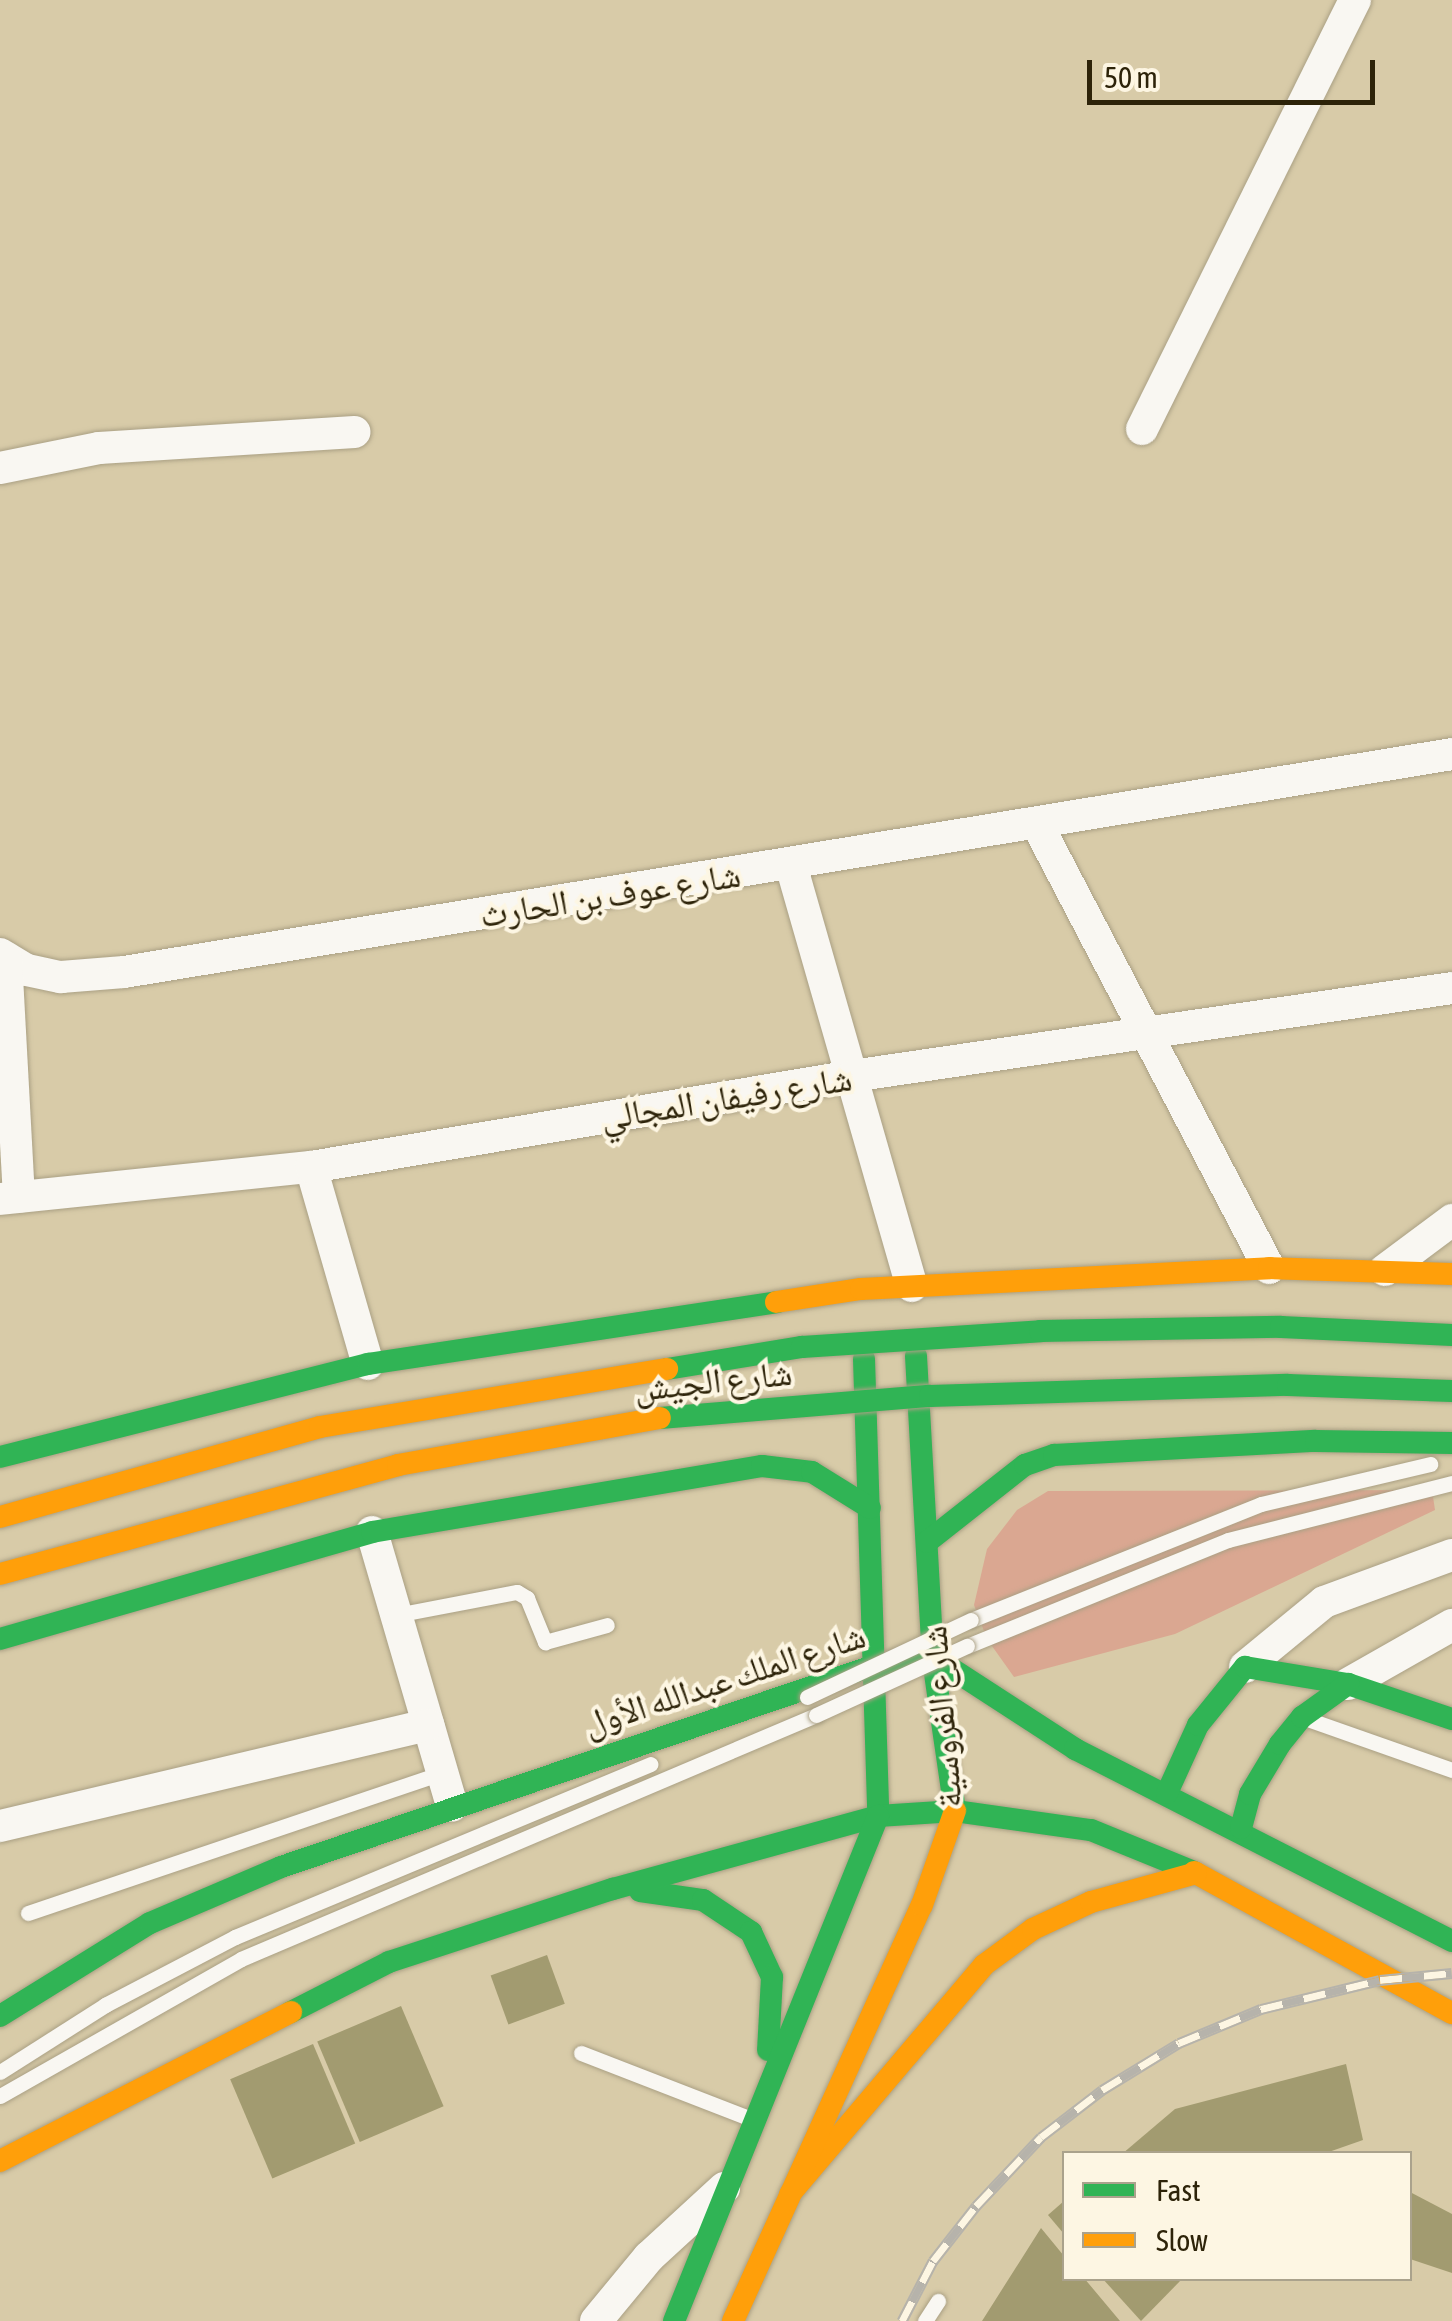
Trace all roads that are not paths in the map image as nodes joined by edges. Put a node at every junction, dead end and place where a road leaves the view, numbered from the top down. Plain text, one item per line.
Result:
1 (1355, 0) edge
2 (1142, 429) dead end
3 (356, 432) dead end
4 (0, 468) edge
5 (1452, 754) edge
6 (1037, 824) junction
7 (791, 866) junction
8 (3, 956) edge
9 (1452, 988) edge
10 (1148, 1034) junction
11 (852, 1076) junction
12 (311, 1166) junction
13 (9, 1198) edge
14 (1452, 1220) edge
15 (1270, 1268) junction
16 (1385, 1270) junction
17 (1452, 1274) edge
18 (912, 1286) junction
19 (861, 1289) junction
20 (1452, 1335) edge
21 (368, 1364) junction
22 (1452, 1391) edge
23 (1452, 1443) edge
24 (0, 1458) edge
25 (1452, 1460) edge
26 (1452, 1482) edge
27 (870, 1508) junction
28 (0, 1518) edge
29 (372, 1532) junction
30 (928, 1542) junction
31 (1452, 1556) edge
32 (0, 1574) edge
33 (396, 1615) junction
34 (607, 1625) dead end
35 (1452, 1625) edge
36 (0, 1640) edge
37 (933, 1660) junction
38 (870, 1667) junction
39 (1245, 1667) junction
40 (1348, 1684) junction
41 (1302, 1717) junction
42 (1452, 1720) edge
43 (428, 1726) junction
44 (1452, 1770) edge
45 (442, 1772) junction
46 (1168, 1793) junction
47 (452, 1806) junction
48 (955, 1811) junction
49 (878, 1816) junction
50 (0, 1826) edge
51 (1241, 1828) junction
52 (1196, 1873) junction
53 (613, 1888) junction
54 (28, 1913) dead end
55 (1452, 1942) edge
56 (1452, 2013) edge
57 (0, 2016) edge
58 (580, 2053) dead end
59 (0, 2072) edge
60 (0, 2096) edge
61 (753, 2119) junction
62 (0, 2161) edge
63 (724, 2188) junction
64 (790, 2194) junction
65 (938, 2301) dead end
66 (596, 2321) edge
67 (674, 2321) edge
68 (733, 2321) edge
69 (926, 2321) edge

1 - 2 street
3 - 4 street
5 - 6 street, شارع عوف بن الحارث
6 - 7 street, شارع عوف بن الحارث
6 - 10 street
7 - 8 street, شارع عوف بن الحارث
7 - 11 street, شارع الفروسية
8 - 13 street, شارع عوف بن الحارث
9 - 10 street, شارع رفيفان المجالي
10 - 11 street, شارع رفيفان المجالي
10 - 15 street
11 - 12 street, شارع رفيفان المجالي
11 - 18 street, شارع الفروسية
12 - 13 street, شارع رفيفان المجالي
12 - 21 street
14 - 16 street
15 - 16 main road
15 - 18 main road
16 - 17 main road
18 - 19 main road
18 - 30 main road, شارع الفروسية
19 - 21 main road
19 - 27 main road, شارع الفروسية
20 - 28 main road, شارع الجيش, bridge
21 - 24 main road
22 - 32 main road, شارع الجيش, bridge
23 - 30 main road
25 - 59 lane, bridge
26 - 60 lane, bridge
27 - 29 main road
27 - 38 main road, شارع الفروسية
29 - 33 street
29 - 36 main road
30 - 37 main road, شارع الفروسية
31 - 39 street
33 - 34 lane
33 - 43 street
35 - 40 street
37 - 38 main road, شارع الملك عبدالله الأول
37 - 46 main road
37 - 48 main road, شارع الفروسية
38 - 47 main road, شارع الملك عبدالله الأول
38 - 49 main road, شارع الفروسية
39 - 40 main road
39 - 46 main road
40 - 41 main road
40 - 42 main road
41 - 44 lane
41 - 51 main road
43 - 45 street
43 - 50 street
45 - 47 street
45 - 54 lane
46 - 51 main road
47 - 57 main road, شارع الملك عبدالله الأول
48 - 49 main road
48 - 52 main road
48 - 64 main road, شارع الفروسية
49 - 53 main road
49 - 61 main road, شارع الفروسية
51 - 55 main road
52 - 56 main road
52 - 64 main road
53 - 61 main road
53 - 62 main road
58 - 61 lane
61 - 63 main road, شارع الفروسية
63 - 66 street
63 - 67 main road, شارع الفروسية
64 - 68 main road, شارع الفروسية
65 - 69 lane

